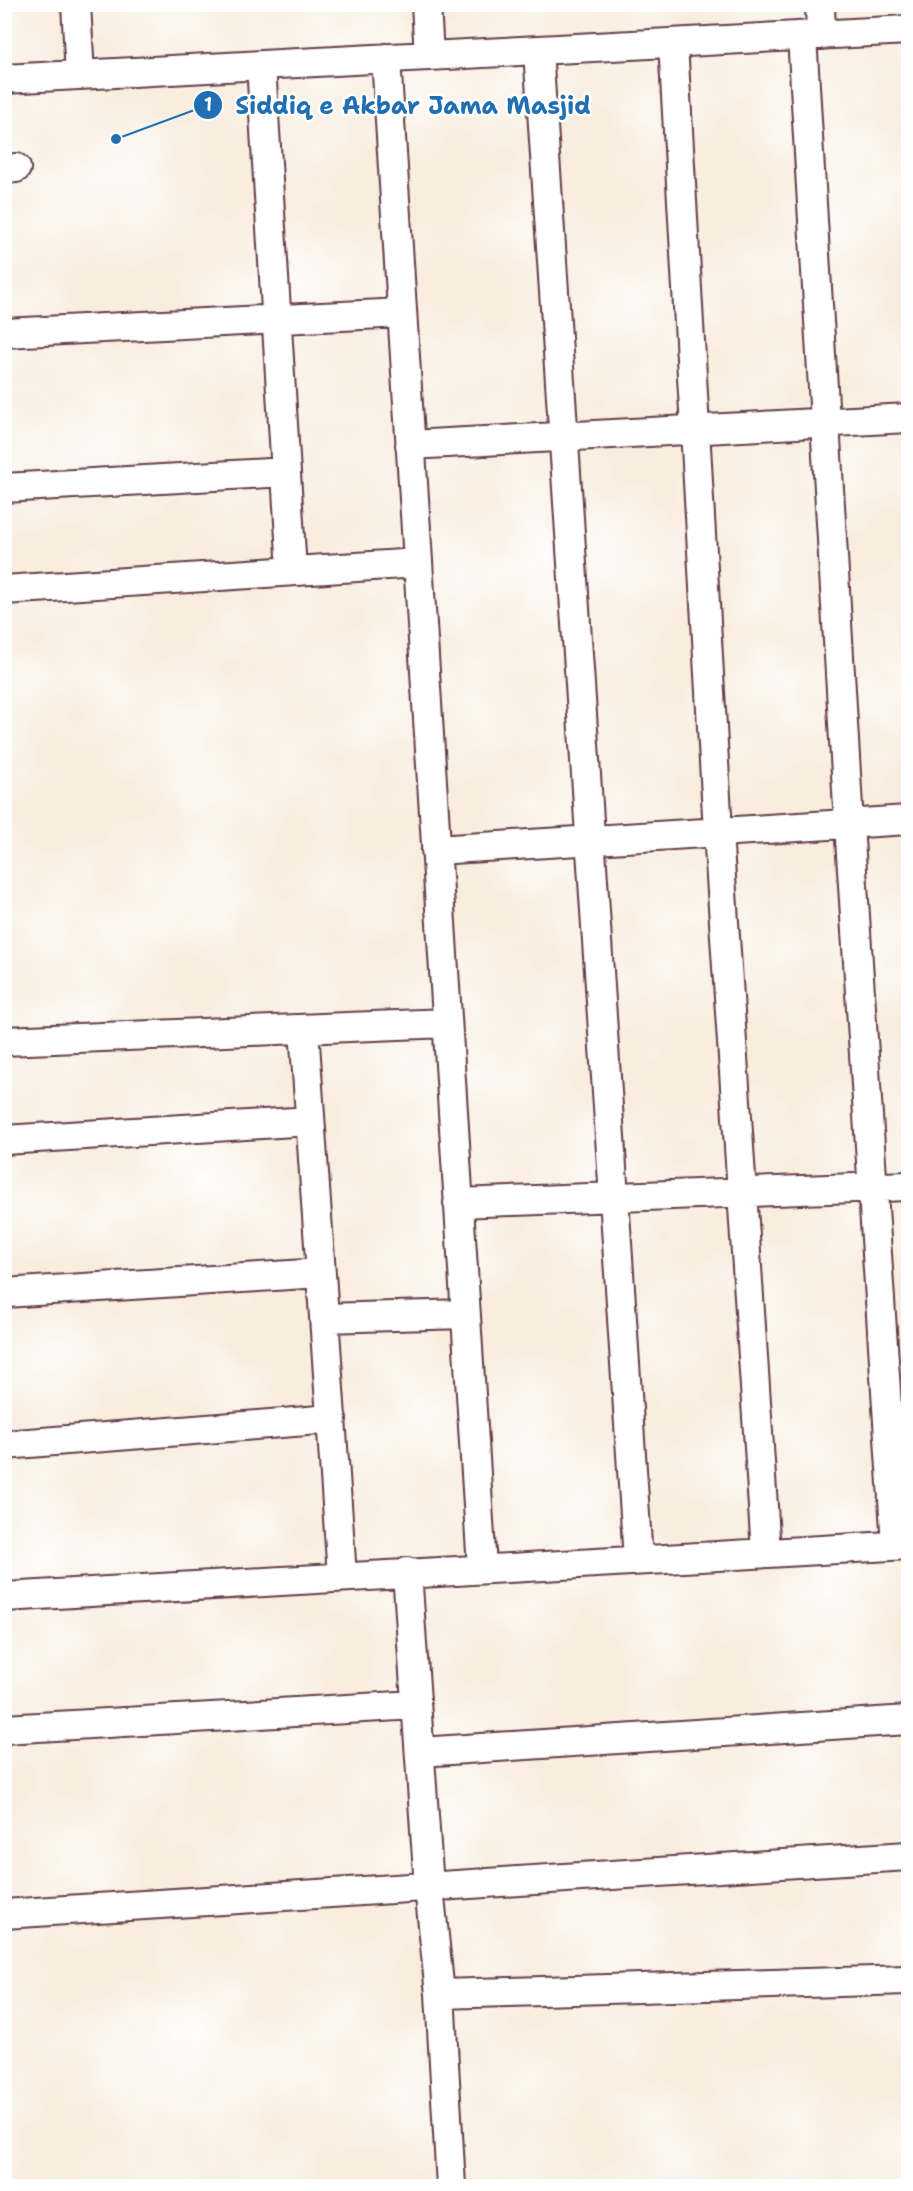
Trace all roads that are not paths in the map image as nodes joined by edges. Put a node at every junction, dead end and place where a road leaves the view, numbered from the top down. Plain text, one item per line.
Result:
1 (76, 4) edge
2 (426, 4) edge
3 (820, 4) edge
4 (909, 30) edge
5 (812, 35) junction
6 (673, 43) junction
7 (538, 50) junction
8 (429, 56) junction
9 (386, 58) junction
10 (261, 65) junction
11 (80, 75) junction
12 (4, 79) edge
13 (402, 313) junction
14 (276, 319) junction
15 (4, 333) edge
16 (909, 418) edge
17 (825, 421) junction
18 (695, 431) junction
19 (563, 437) junction
20 (410, 445) junction
21 (286, 472) junction
22 (4, 488) edge
23 (418, 563) junction
24 (292, 571) junction
25 (4, 590) edge
26 (909, 820) edge
27 (849, 824) junction
28 (718, 832) junction
29 (590, 841) junction
30 (436, 850) junction
31 (447, 1023) junction
32 (304, 1029) junction
33 (4, 1041) edge
34 (310, 1121) junction
35 (4, 1140) edge
36 (909, 1186) edge
37 (873, 1187) junction
38 (742, 1192) junction
39 (614, 1197) junction
40 (458, 1203) junction
41 (321, 1273) junction
42 (4, 1293) edge
43 (465, 1314) junction
44 (324, 1318) junction
45 (332, 1419) junction
46 (4, 1445) edge
47 (902, 1545) edge
48 (766, 1552) junction
49 (638, 1560) junction
50 (482, 1568) junction
51 (407, 1572) junction
52 (342, 1576) junction
53 (4, 1597) edge
54 (417, 1704) junction
55 (909, 1720) edge
56 (4, 1729) edge
57 (420, 1752) junction
58 (909, 1856) edge
59 (429, 1887) junction
60 (4, 1914) edge
61 (909, 1980) edge
62 (440, 1994) junction
63 (451, 2187) edge

1 - 11 street
2 - 8 street
3 - 5 street
4 - 5 street
5 - 6 street
5 - 17 street
6 - 7 street
6 - 18 street
7 - 8 street
7 - 19 street
8 - 9 street
9 - 10 street
9 - 13 street
10 - 11 street
10 - 14 street
11 - 12 street
13 - 14 street
13 - 20 street
14 - 15 street
14 - 21 street
16 - 17 street
17 - 18 street
17 - 27 street
18 - 19 street
18 - 28 street
19 - 20 street
19 - 29 street
20 - 23 street
21 - 22 street
21 - 24 street
23 - 24 street
23 - 30 street
24 - 25 street
26 - 27 street
27 - 28 street
27 - 37 street
28 - 29 street
28 - 38 street
29 - 30 street
29 - 39 street
30 - 31 street
31 - 32 street
31 - 40 street
32 - 33 street
32 - 34 street
34 - 35 street
34 - 41 street
36 - 37 street
37 - 38 street
37 - 47 street
38 - 39 street
38 - 48 street
39 - 40 street
39 - 49 street
40 - 43 street
41 - 42 street
41 - 44 street
43 - 44 street
43 - 50 street
44 - 45 street
45 - 46 street
45 - 52 street
47 - 48 street
48 - 49 street
49 - 50 street
50 - 51 street
51 - 52 street
51 - 54 street
52 - 53 street
54 - 56 street
54 - 57 street
55 - 57 street
57 - 59 street
58 - 59 street
59 - 60 street
59 - 62 street
61 - 62 street
62 - 63 street

